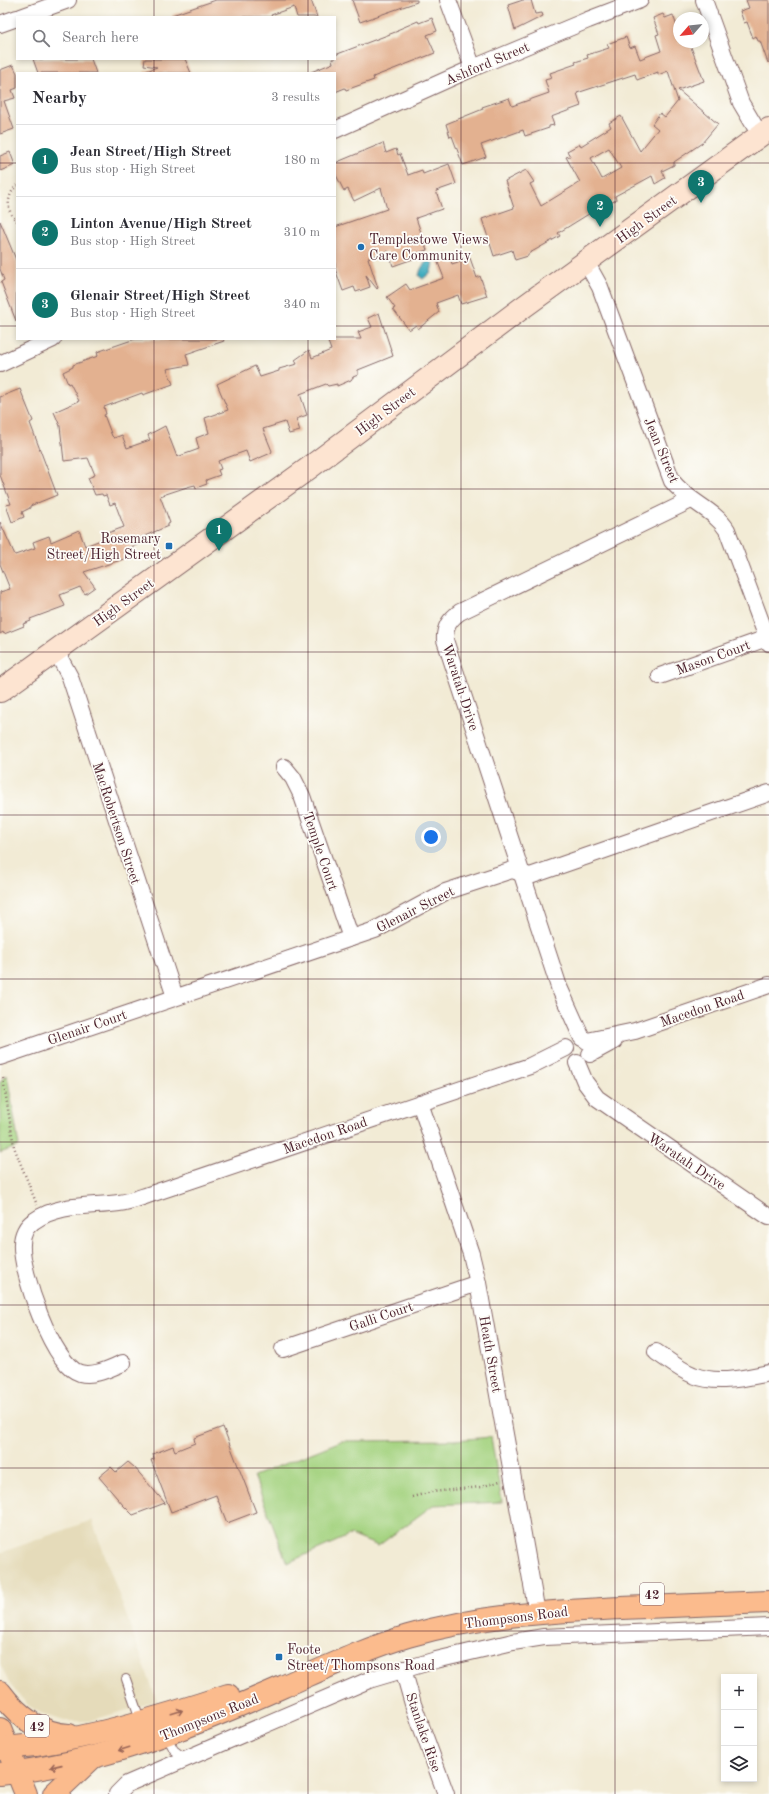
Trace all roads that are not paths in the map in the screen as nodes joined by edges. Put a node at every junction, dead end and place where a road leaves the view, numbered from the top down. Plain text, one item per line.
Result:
1 (68, 0) edge
2 (448, 0) edge
3 (640, 0) edge
4 (704, 0) edge
5 (24, 16) edge
6 (16, 18) edge
7 (0, 24) edge
8 (473, 68) junction
9 (336, 130) edge
10 (765, 132) edge
11 (586, 262) junction
12 (51, 340) edge
13 (0, 364) edge
14 (691, 500) junction
15 (768, 641) edge
16 (56, 651) junction
17 (660, 676) dead end
18 (0, 691) edge
19 (284, 767) dead end
20 (769, 793) edge
21 (521, 872) junction
22 (351, 938) junction
23 (769, 985) edge
24 (175, 998) junction
25 (578, 1050) junction
26 (0, 1057) edge
27 (420, 1103) junction
28 (769, 1217) edge
29 (478, 1283) junction
30 (283, 1349) dead end
31 (656, 1352) dead end
32 (123, 1363) dead end
33 (769, 1373) edge
34 (769, 1588) edge
35 (769, 1602) edge
36 (536, 1606) junction
37 (769, 1627) edge
38 (403, 1669) junction
39 (126, 1679) dead end
40 (0, 1692) edge
41 (141, 1722) junction
42 (86, 1735) junction
43 (166, 1735) junction
44 (3, 1742) edge
45 (93, 1757) junction
46 (187, 1759) junction
47 (9, 1773) edge
48 (26, 1794) edge
49 (54, 1794) edge
50 (118, 1794) edge
51 (446, 1794) edge

1 - 5 street
2 - 8 street
3 - 8 street, Ashford Street
4 - 10 street
6 - 7 street
8 - 9 street, Ashford Street
10 - 11 main road, High Street
11 - 14 street, Jean Street
11 - 16 main road, High Street
12 - 13 street
14 - 15 street, Jean Street
14 - 21 street, Waratah Drive
15 - 17 street, Mason Court
16 - 18 main road, High Street
16 - 24 street, MacRobertson Street
19 - 22 street, Temple Court
20 - 21 street, Glenair Street
21 - 22 street, Glenair Street
21 - 25 street, Waratah Drive
22 - 24 street, Glenair Street
23 - 25 street, Macedon Road
24 - 26 street, Glenair Court
25 - 27 street, Macedon Road
25 - 28 street, Waratah Drive
27 - 29 street, Heath Street
27 - 32 street, Macedon Road
29 - 30 street, Galli Court
29 - 36 street, Heath Street
31 - 33 street
34 - 36 main road, Thompsons Road / 42
35 - 36 main road, Thompsons Road / 42
41 -> 36 main road, Thompsons Road / 42
36 - 43 main road, Thompsons Road / 42
37 - 38 street, Thompsons Road
38 - 46 street, Thompsons Road
38 - 51 street, Stanlake Rise
39 - 41 lane
40 - 42 main road, 42
41 - 42 main road, Thompsons Road / 42
42 - 44 main road, Thompsons Road / 42
43 -> 45 main road, Thompsons Road / 42
43 - 46 lane
44 - 47 main road
45 -> 47 main road, Thompsons Road / 42
45 - 49 main road
46 - 50 street, Thompsons Road
47 - 48 main road

